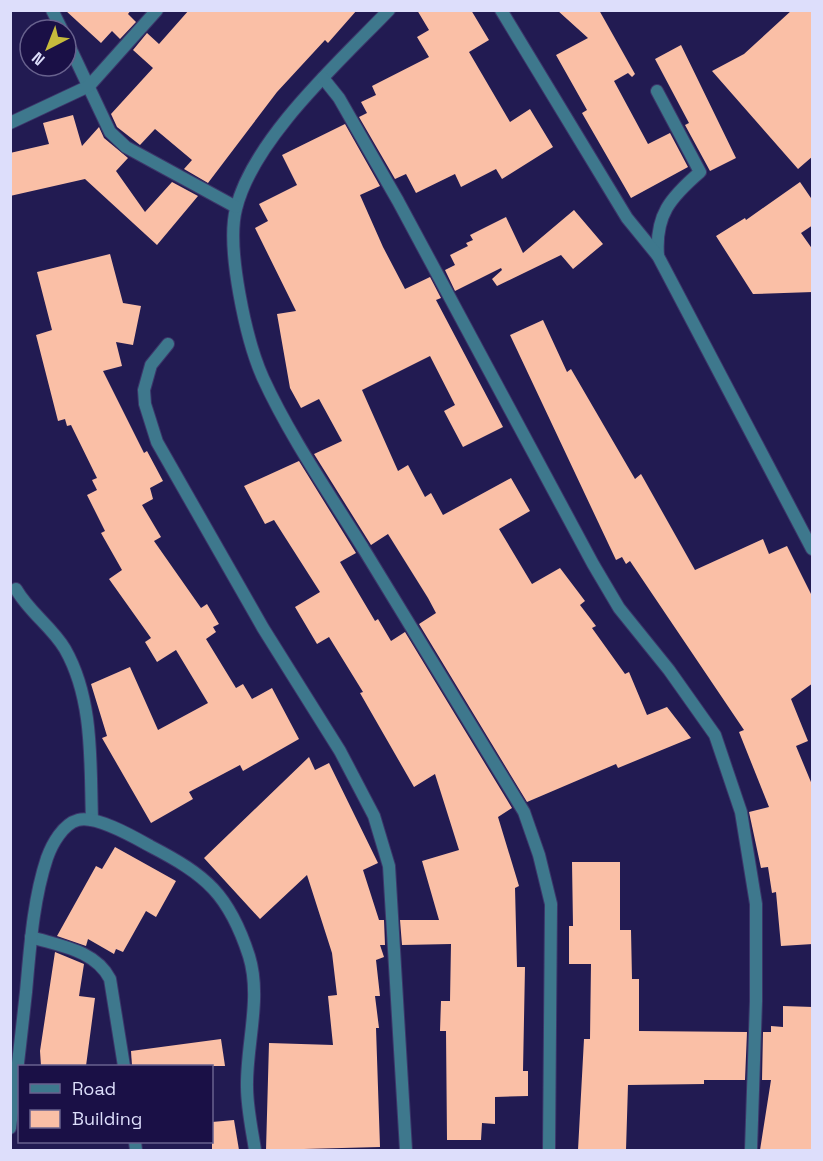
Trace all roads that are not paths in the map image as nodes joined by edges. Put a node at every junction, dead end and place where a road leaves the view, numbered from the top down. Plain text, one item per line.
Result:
1 (157, 10) edge
2 (389, 10) edge
3 (501, 10) edge
4 (78, 64) edge
5 (323, 78) junction
6 (89, 86) junction
7 (657, 91) dead end
8 (10, 123) edge
9 (236, 207) junction
10 (658, 256) junction
11 (168, 344) dead end
12 (813, 549) edge
13 (16, 589) dead end
14 (92, 820) junction
15 (31, 937) junction
16 (10, 1013) edge
17 (24, 1015) junction
18 (124, 1065) edge
19 (10, 1128) edge
20 (255, 1150) edge
21 (406, 1150) edge
22 (549, 1150) edge
23 (751, 1150) edge

1 - 6 street
2 - 5 street
3 - 10 street
4 - 6 street
5 - 9 street
5 - 23 street
6 - 8 street
6 - 9 street
7 - 10 street
9 - 22 street
10 - 12 street
11 - 21 street
13 - 14 street
14 - 15 street
14 - 20 street
15 - 17 street
15 - 18 street
16 - 17 street
17 - 19 street

